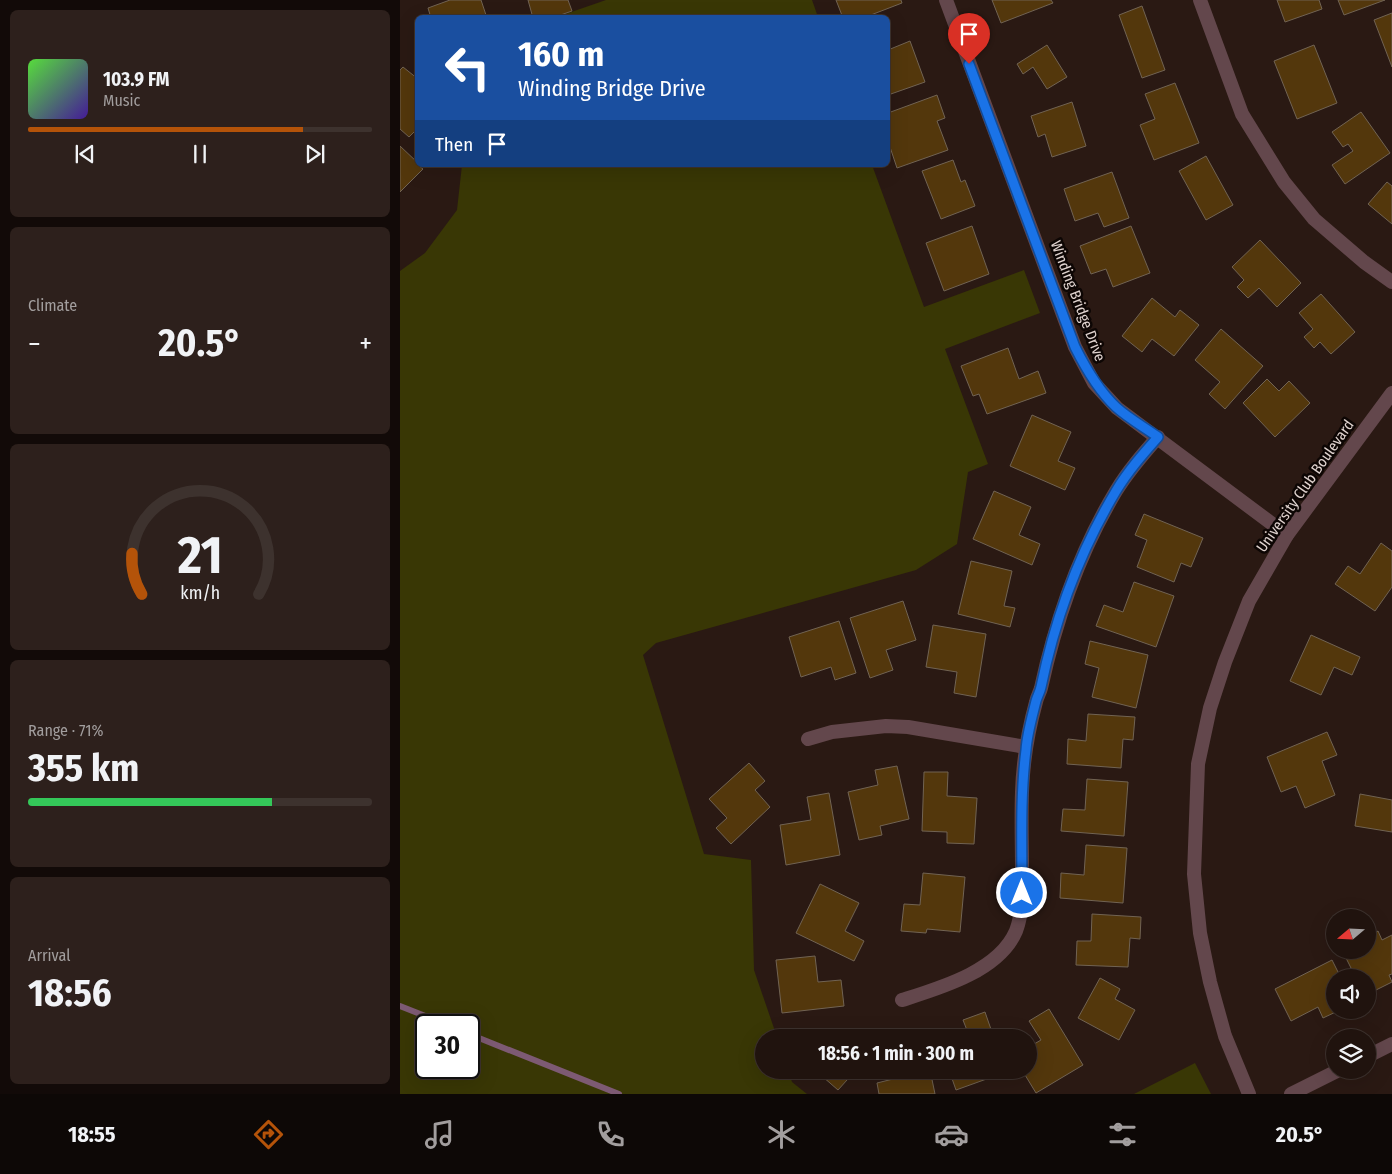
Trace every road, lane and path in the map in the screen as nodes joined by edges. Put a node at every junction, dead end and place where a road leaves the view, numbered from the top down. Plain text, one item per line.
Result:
1 (946, 0) edge
2 (1200, 0) edge
3 (1392, 282) edge
4 (1392, 393) edge
5 (1158, 437) junction
6 (1287, 535) junction
7 (808, 739) dead end
8 (1026, 748) junction
9 (902, 1000) dead end
10 (1392, 1044) edge
11 (1376, 1052) edge
12 (1326, 1076) edge
13 (1249, 1094) edge
14 (1291, 1094) edge

1 - 5 street, Winding Bridge Drive
2 - 3 street
4 - 6 street, University Club Boulevard
5 - 6 street, Winding Bridge Drive
5 - 8 street
6 - 13 street, University Club Boulevard
7 - 8 street
8 - 9 street
10 - 11 street
12 - 14 street

